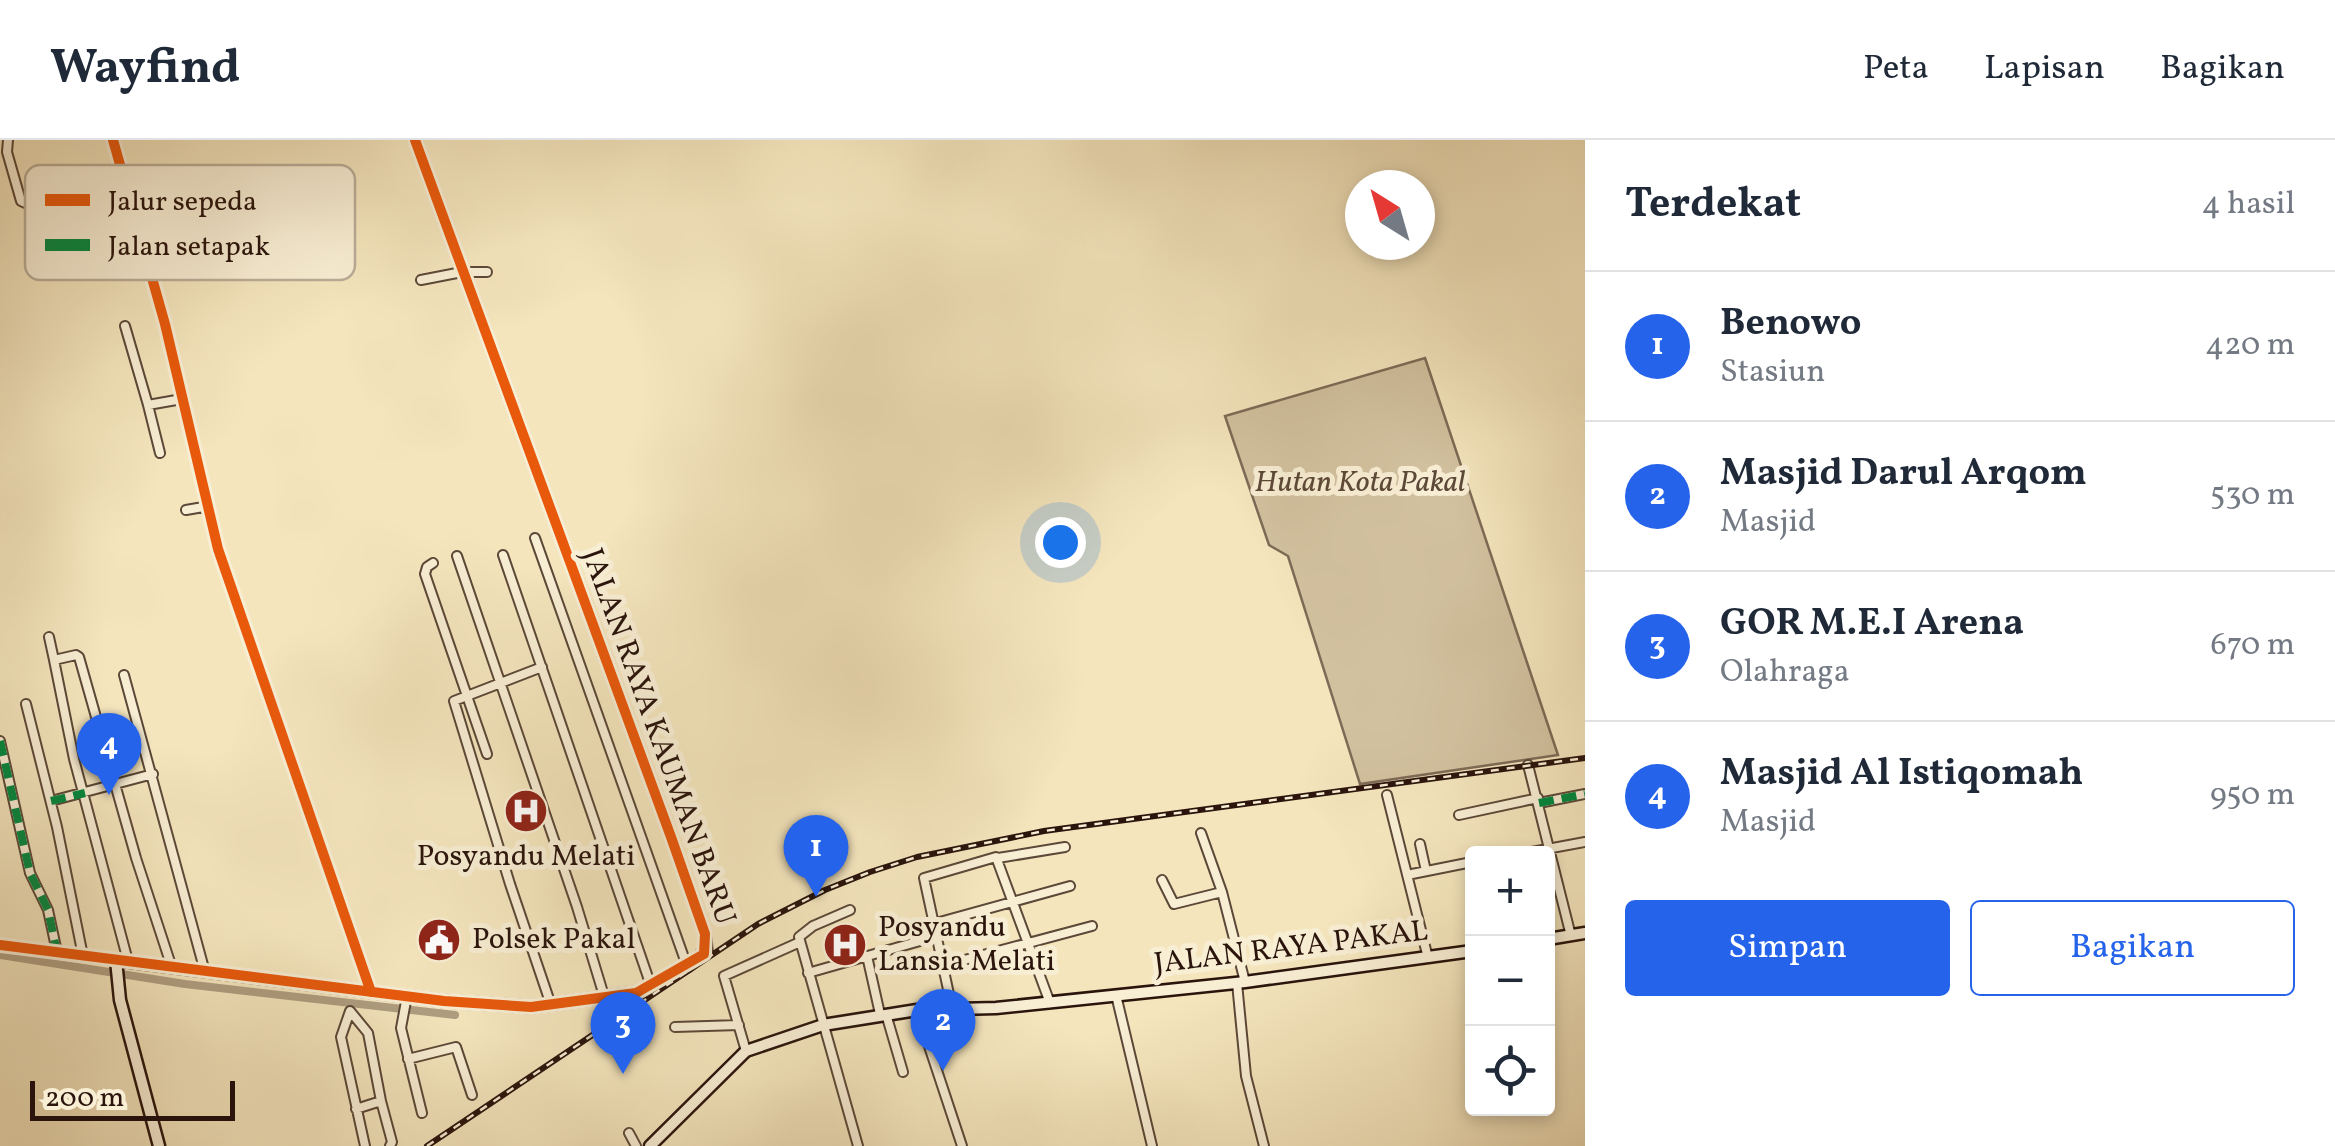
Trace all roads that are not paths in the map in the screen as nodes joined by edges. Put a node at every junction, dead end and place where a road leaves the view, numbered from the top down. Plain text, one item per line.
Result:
1 (8, 140) edge
2 (113, 140) edge
3 (415, 140) edge
4 (121, 165) edge
5 (25, 203) edge
6 (462, 272) junction
7 (486, 272) dead end
8 (152, 280) edge
9 (421, 280) dead end
10 (125, 326) dead end
11 (182, 399) junction
12 (148, 406) junction
13 (160, 452) dead end
14 (208, 506) junction
15 (186, 510) dead end
16 (535, 538) dead end
17 (502, 555) dead end
18 (457, 556) dead end
19 (434, 563) dead end
20 (49, 636) dead end
21 (54, 660) junction
22 (542, 668) junction
23 (124, 674) dead end
24 (502, 682) junction
25 (462, 696) junction
26 (26, 704) dead end
27 (0, 741) edge
28 (486, 754) dead end
29 (1528, 766) dead end
30 (153, 774) junction
31 (116, 785) junction
32 (85, 793) junction
33 (1585, 794) edge
34 (1387, 796) dead end
35 (51, 801) junction
36 (1538, 801) junction
37 (1459, 815) dead end
38 (1202, 833) dead end
39 (1585, 842) edge
40 (1420, 844) dead end
41 (1550, 846) edge
42 (1065, 847) dead end
43 (1555, 847) edge
44 (998, 858) junction
45 (1465, 863) edge
46 (1555, 866) edge
47 (1426, 871) junction
48 (1407, 875) junction
49 (1162, 880) dead end
50 (1070, 886) dead end
51 (1222, 892) junction
52 (1014, 902) junction
53 (850, 910) dead end
54 (936, 923) junction
55 (1092, 926) dead end
56 (1585, 934) edge
57 (1571, 936) junction
58 (934, 937) junction
59 (1555, 938) edge
60 (800, 942) junction
61 (1029, 944) junction
62 (0, 945) edge
63 (1465, 951) edge
64 (57, 952) junction
65 (84, 956) junction
66 (867, 956) junction
67 (1428, 958) junction
68 (120, 962) junction
69 (687, 966) junction
70 (942, 966) junction
71 (172, 968) junction
72 (204, 972) junction
73 (808, 973) junction
74 (1241, 983) junction
75 (651, 987) junction
76 (352, 990) junction
77 (370, 992) junction
78 (1116, 995) junction
79 (604, 996) junction
80 (406, 1000) junction
81 (1050, 1004) junction
82 (551, 1005) junction
83 (952, 1008) junction
84 (917, 1010) junction
85 (350, 1011) junction
86 (883, 1014) junction
87 (739, 1025) junction
88 (823, 1025) junction
89 (364, 1028) junction
90 (676, 1028) dead end
91 (341, 1037) junction
92 (746, 1051) junction
93 (408, 1059) junction
94 (903, 1072) dead end
95 (472, 1095) dead end
96 (380, 1101) junction
97 (356, 1109) junction
98 (422, 1113) dead end
99 (629, 1132) dead end
100 (160, 1146) edge
101 (365, 1146) edge
102 (390, 1146) edge
103 (636, 1146) edge
104 (650, 1146) edge
105 (858, 1146) edge
106 (962, 1146) edge
107 (1152, 1146) edge
108 (1264, 1146) edge

1 - 5 street
2 - 4 street
3 - 6 street, JALAN RAYA KAUMAN BARU
6 - 7 street
6 - 9 street
6 - 69 street, JALAN RAYA KAUMAN BARU
8 - 11 street
10 - 12 street
11 - 12 street
11 - 14 street
12 - 13 street
14 - 15 street
14 - 77 street
16 - 69 street
17 - 22 street
18 - 24 street
19 - 25 street
20 - 21 street
21 - 31 street
21 - 32 street
22 - 24 street
22 - 75 street
23 - 30 street
24 - 25 street
24 - 79 street
25 - 28 street
25 - 82 street
26 - 35 street
27 - 64 street
29 - 36 street
30 - 31 street
30 - 72 street
31 - 32 street
31 - 71 street
32 - 35 street
32 - 68 street
33 - 36 street
34 - 48 street
35 - 65 street
36 - 37 street
36 - 41 street
38 - 51 street
39 - 43 street
40 - 47 street
42 - 44 street
44 - 52 street
44 - 54 street
45 - 47 street
46 - 57 street
47 - 48 street
48 - 67 street
49 - 51 street
50 - 52 street
51 - 74 street
52 - 54 street
52 - 61 street
53 - 60 street
54 - 58 street
55 - 61 street
56 - 57 street
57 - 59 street
58 - 66 street
58 - 70 street
60 - 73 street
60 - 87 street
61 - 70 street
61 - 81 street
62 - 64 street
63 - 67 street, JALAN RAYA PAKAL
64 - 65 street
65 - 68 street
66 - 73 street
66 - 86 street
67 - 74 street, JALAN RAYA PAKAL
68 - 71 street, JALAN RAYA KAUMAN BARU
68 - 100 street
69 - 75 street, JALAN RAYA KAUMAN BARU
70 - 83 street
71 - 72 street, JALAN RAYA KAUMAN BARU
72 - 76 street, JALAN RAYA KAUMAN BARU
73 - 88 street
74 - 78 street, JALAN RAYA PAKAL
74 - 108 street
75 - 79 street, JALAN RAYA KAUMAN BARU
76 - 77 street, JALAN RAYA KAUMAN BARU
76 - 85 street
77 - 80 street, JALAN RAYA KAUMAN BARU
78 - 81 street, JALAN RAYA PAKAL
78 - 107 street
79 - 82 street, JALAN RAYA KAUMAN BARU
80 - 82 street, JALAN RAYA KAUMAN BARU
80 - 93 street
81 - 83 street, JALAN RAYA PAKAL
83 - 84 street, JALAN RAYA PAKAL
84 - 86 street, JALAN RAYA PAKAL
84 - 106 street
85 - 89 street
85 - 91 street
86 - 88 street, JALAN RAYA PAKAL
86 - 94 street
87 - 90 street
87 - 92 street
88 - 92 street, JALAN RAYA PAKAL
88 - 105 street
89 - 91 street
89 - 96 street
91 - 97 street
92 - 104 street
93 - 95 street
93 - 98 street
96 - 97 street
96 - 102 street
97 - 101 street
99 - 103 street

